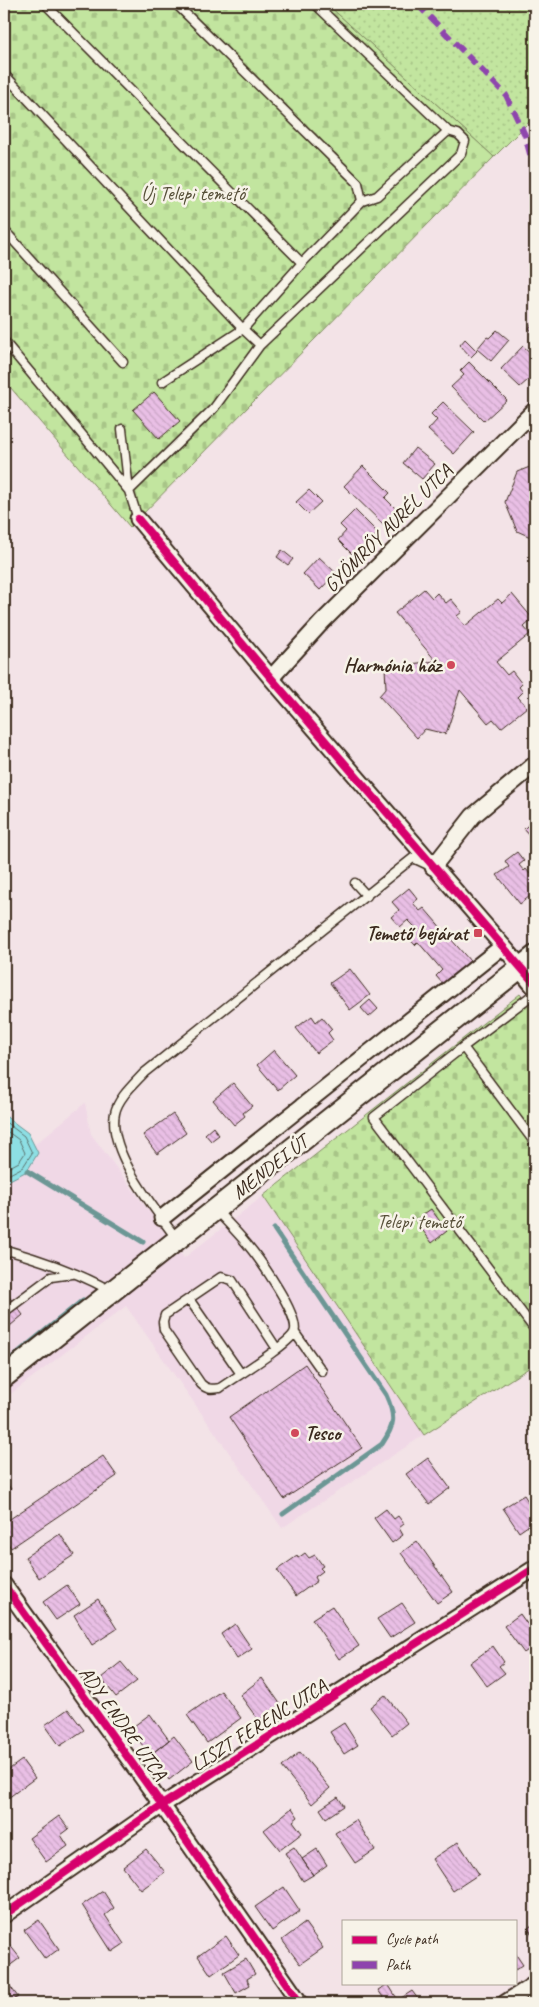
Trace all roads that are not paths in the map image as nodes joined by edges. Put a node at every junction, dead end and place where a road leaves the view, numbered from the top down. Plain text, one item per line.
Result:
1 (45, 4) edge
2 (176, 4) edge
3 (316, 4) edge
4 (4, 74) edge
5 (448, 131) junction
6 (362, 201) junction
7 (4, 230) edge
8 (302, 263) junction
9 (243, 330) junction
10 (4, 341) edge
11 (260, 346) junction
12 (123, 362) dead end
13 (162, 382) dead end
14 (535, 410) edge
15 (122, 429) dead end
16 (129, 491) junction
17 (138, 519) joint
18 (271, 678) junction
19 (535, 764) edge
20 (433, 867) junction
21 (355, 883) dead end
22 (366, 896) junction
23 (503, 946) junction
24 (528, 962) edge
25 (535, 984) edge
26 (535, 993) edge
27 (463, 1047) junction
28 (535, 1143) edge
29 (216, 1210) junction
30 (162, 1218) junction
31 (178, 1240) junction
32 (4, 1254) edge
33 (79, 1274) junction
34 (113, 1292) junction
35 (189, 1299) junction
36 (4, 1312) edge
37 (535, 1330) edge
38 (295, 1333) junction
39 (277, 1349) junction
40 (322, 1371) dead end
41 (241, 1374) junction
42 (4, 1377) edge
43 (535, 1568) edge
44 (4, 1585) edge
45 (162, 1805) junction
46 (4, 1915) edge
47 (535, 1984) edge
48 (300, 2003) edge
49 (505, 2003) edge

1 - 8 lane
2 - 6 lane
3 - 5 lane
4 - 9 lane
5 - 6 lane
5 - 11 lane
6 - 8 lane
7 - 12 lane
8 - 9 lane
9 - 11 lane
9 - 13 lane
10 - 16 lane
11 - 16 lane
14 - 18 street, GYÖMRŐY AURÉL UTCA
15 - 16 lane
16 - 17 lane
17 - 18 street
18 - 20 street
19 - 20 street
20 - 22 lane
20 - 23 street
21 - 22 lane
22 - 30 lane
23 - 24 street
23 - 30 street, MENDEI ÚT
24 - 25 main road
24 - 29 main road, MENDEI ÚT
26 - 27 lane
27 - 28 lane
27 - 37 lane
29 - 31 main road, MENDEI ÚT
29 - 38 lane
30 - 31 lane
31 - 34 main road, MENDEI ÚT
32 - 33 lane
33 - 34 lane
33 - 36 lane
34 - 42 main road, MENDEI ÚT
35 - 39 lane
35 - 41 lane
35 - 41 lane
38 - 39 lane
38 - 40 lane
39 - 41 lane
43 - 45 street, LISZT FERENC UTCA
44 - 45 street, ADY ENDRE UTCA
45 - 46 street, LISZT FERENC UTCA
45 - 48 street, ADY ENDRE UTCA
47 - 49 street

